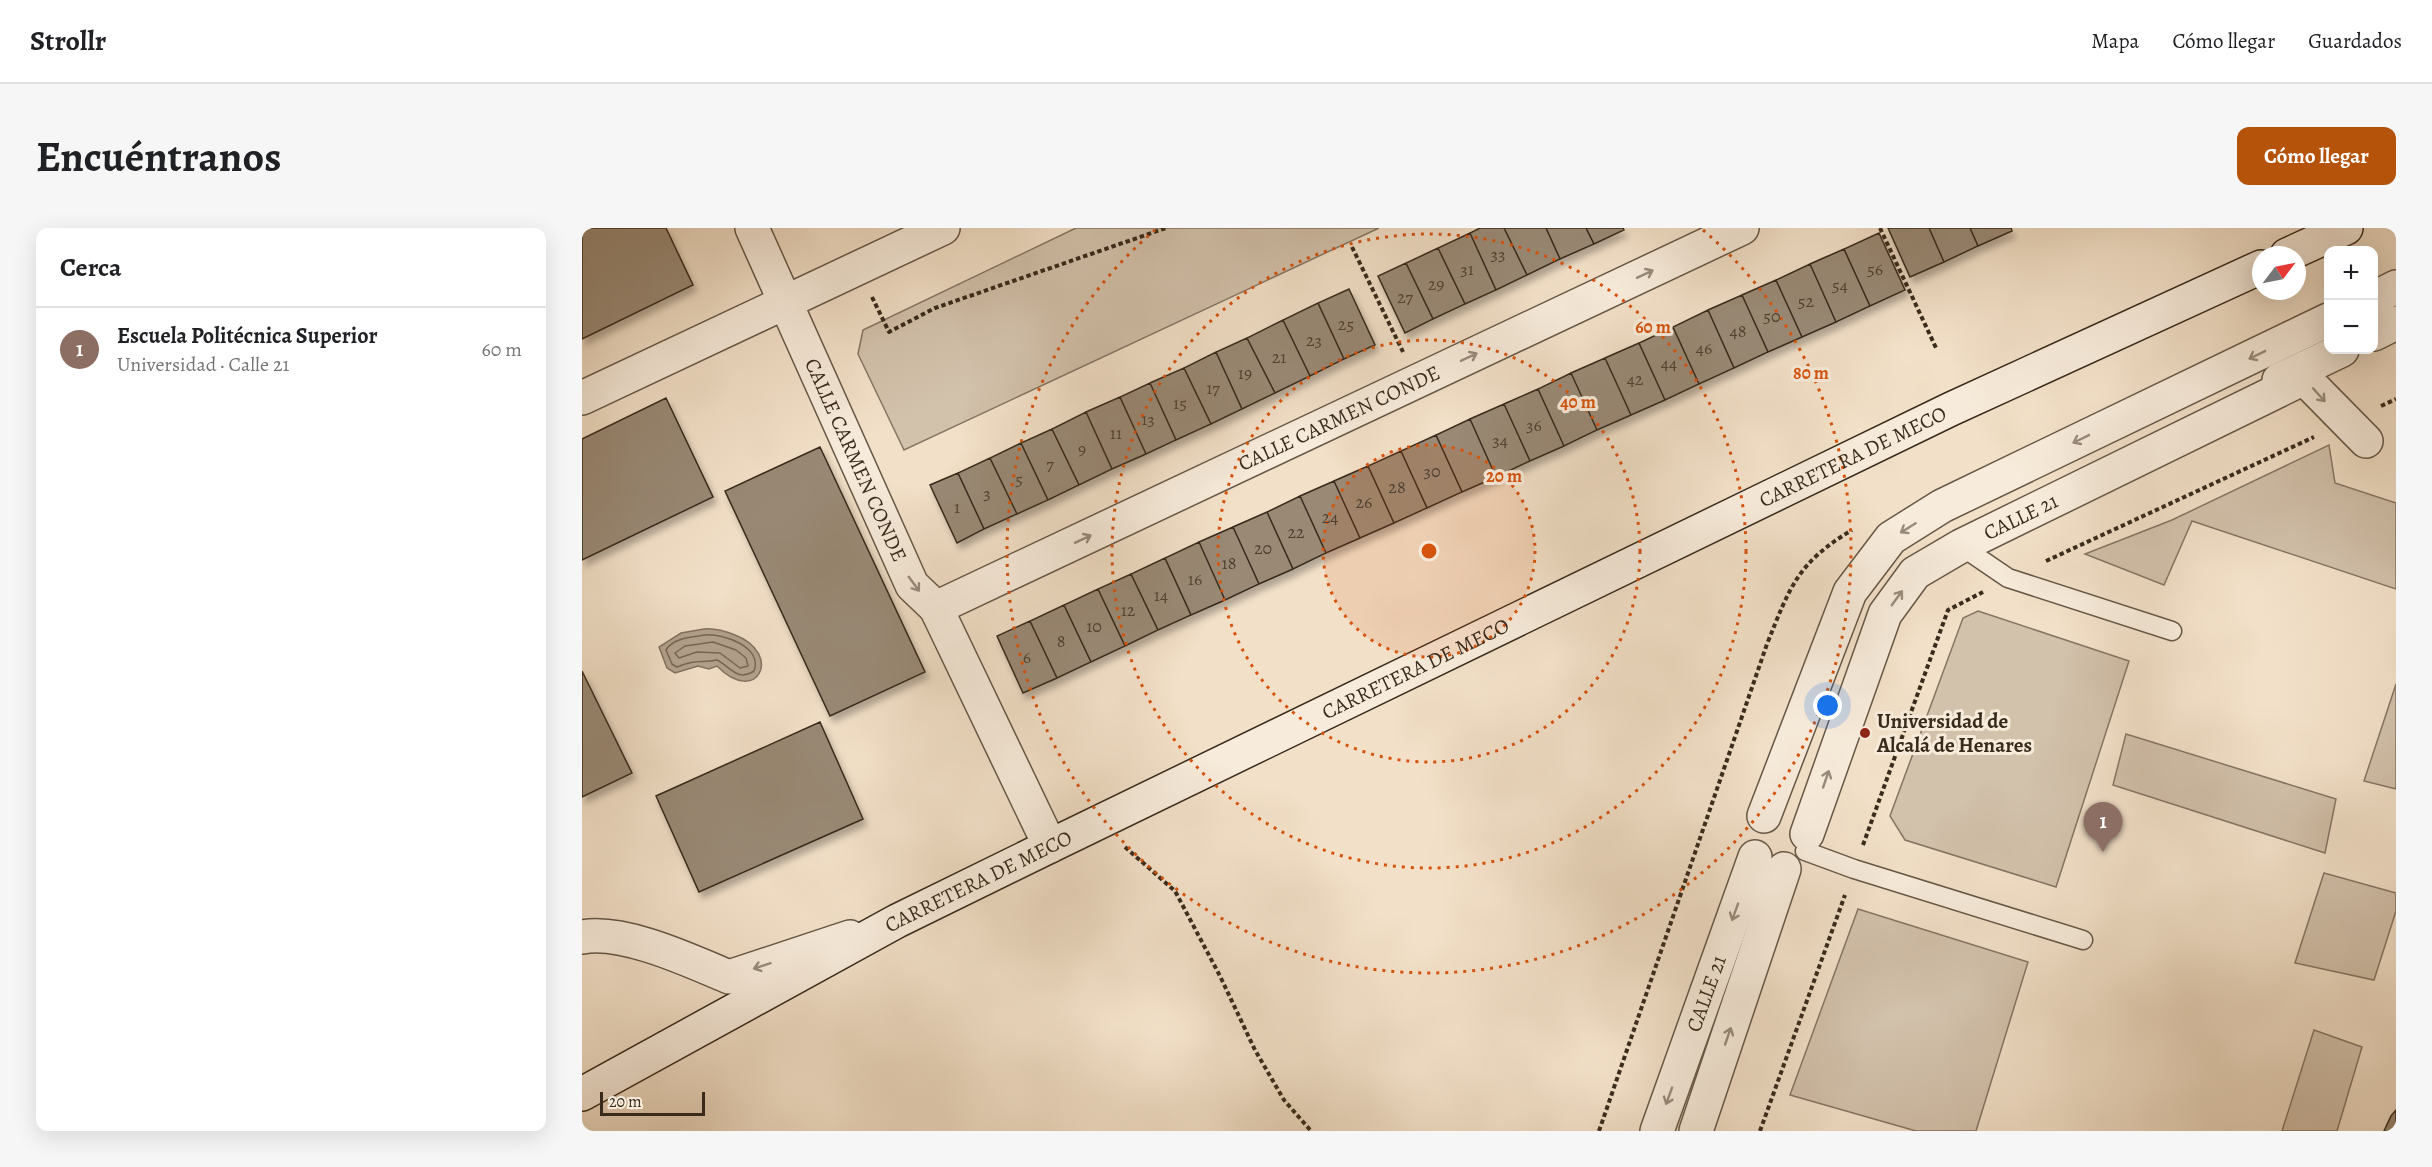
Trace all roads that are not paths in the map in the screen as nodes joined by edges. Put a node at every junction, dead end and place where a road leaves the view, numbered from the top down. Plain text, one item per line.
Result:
1 (752, 228) edge
2 (943, 228) edge
3 (1742, 228) edge
4 (2346, 228) edge
5 (2306, 246) edge
6 (2252, 271) edge
7 (2396, 287) edge
8 (2378, 296) edge
9 (786, 302) junction
10 (2324, 322) edge
11 (2396, 323) edge
12 (2378, 332) edge
13 (2333, 354) edge
14 (582, 398) edge
15 (2356, 431) road end
16 (1961, 546) junction
17 (1863, 574) junction
18 (936, 608) junction
19 (2172, 631) dead end
20 (1764, 816) junction
21 (1050, 846) junction
22 (1788, 853) junction
23 (897, 921) junction
24 (586, 933) edge
25 (2083, 940) dead end
26 (582, 1094) edge
27 (1657, 1131) edge
28 (1696, 1131) edge

1 - 9 street, CALLE CARMEN CONDE
2 - 9 street
18 -> 3 street, CALLE CARMEN CONDE
4 - 5 street
6 - 21 street, CARRETERA DE MECO
7 - 8 street
9 - 14 street
9 -> 18 street, CALLE CARMEN CONDE
10 -> 17 street, CALLE 21
11 - 12 street
13 - 17 street, CALLE 21
16 -> 15 street, CALLE 21
16 - 19 lane
22 -> 16 street, CALLE 21
17 - 20 street, CALLE 21
18 - 21 street, CALLE CARMEN CONDE
20 - 22 street, CALLE 21
20 - 22 street
21 - 23 street, CARRETERA DE MECO
22 - 25 lane
22 -> 27 street, CALLE 21
28 -> 22 street, CALLE 21
23 -> 24 street
23 - 26 street, CARRETERA DE MECO

